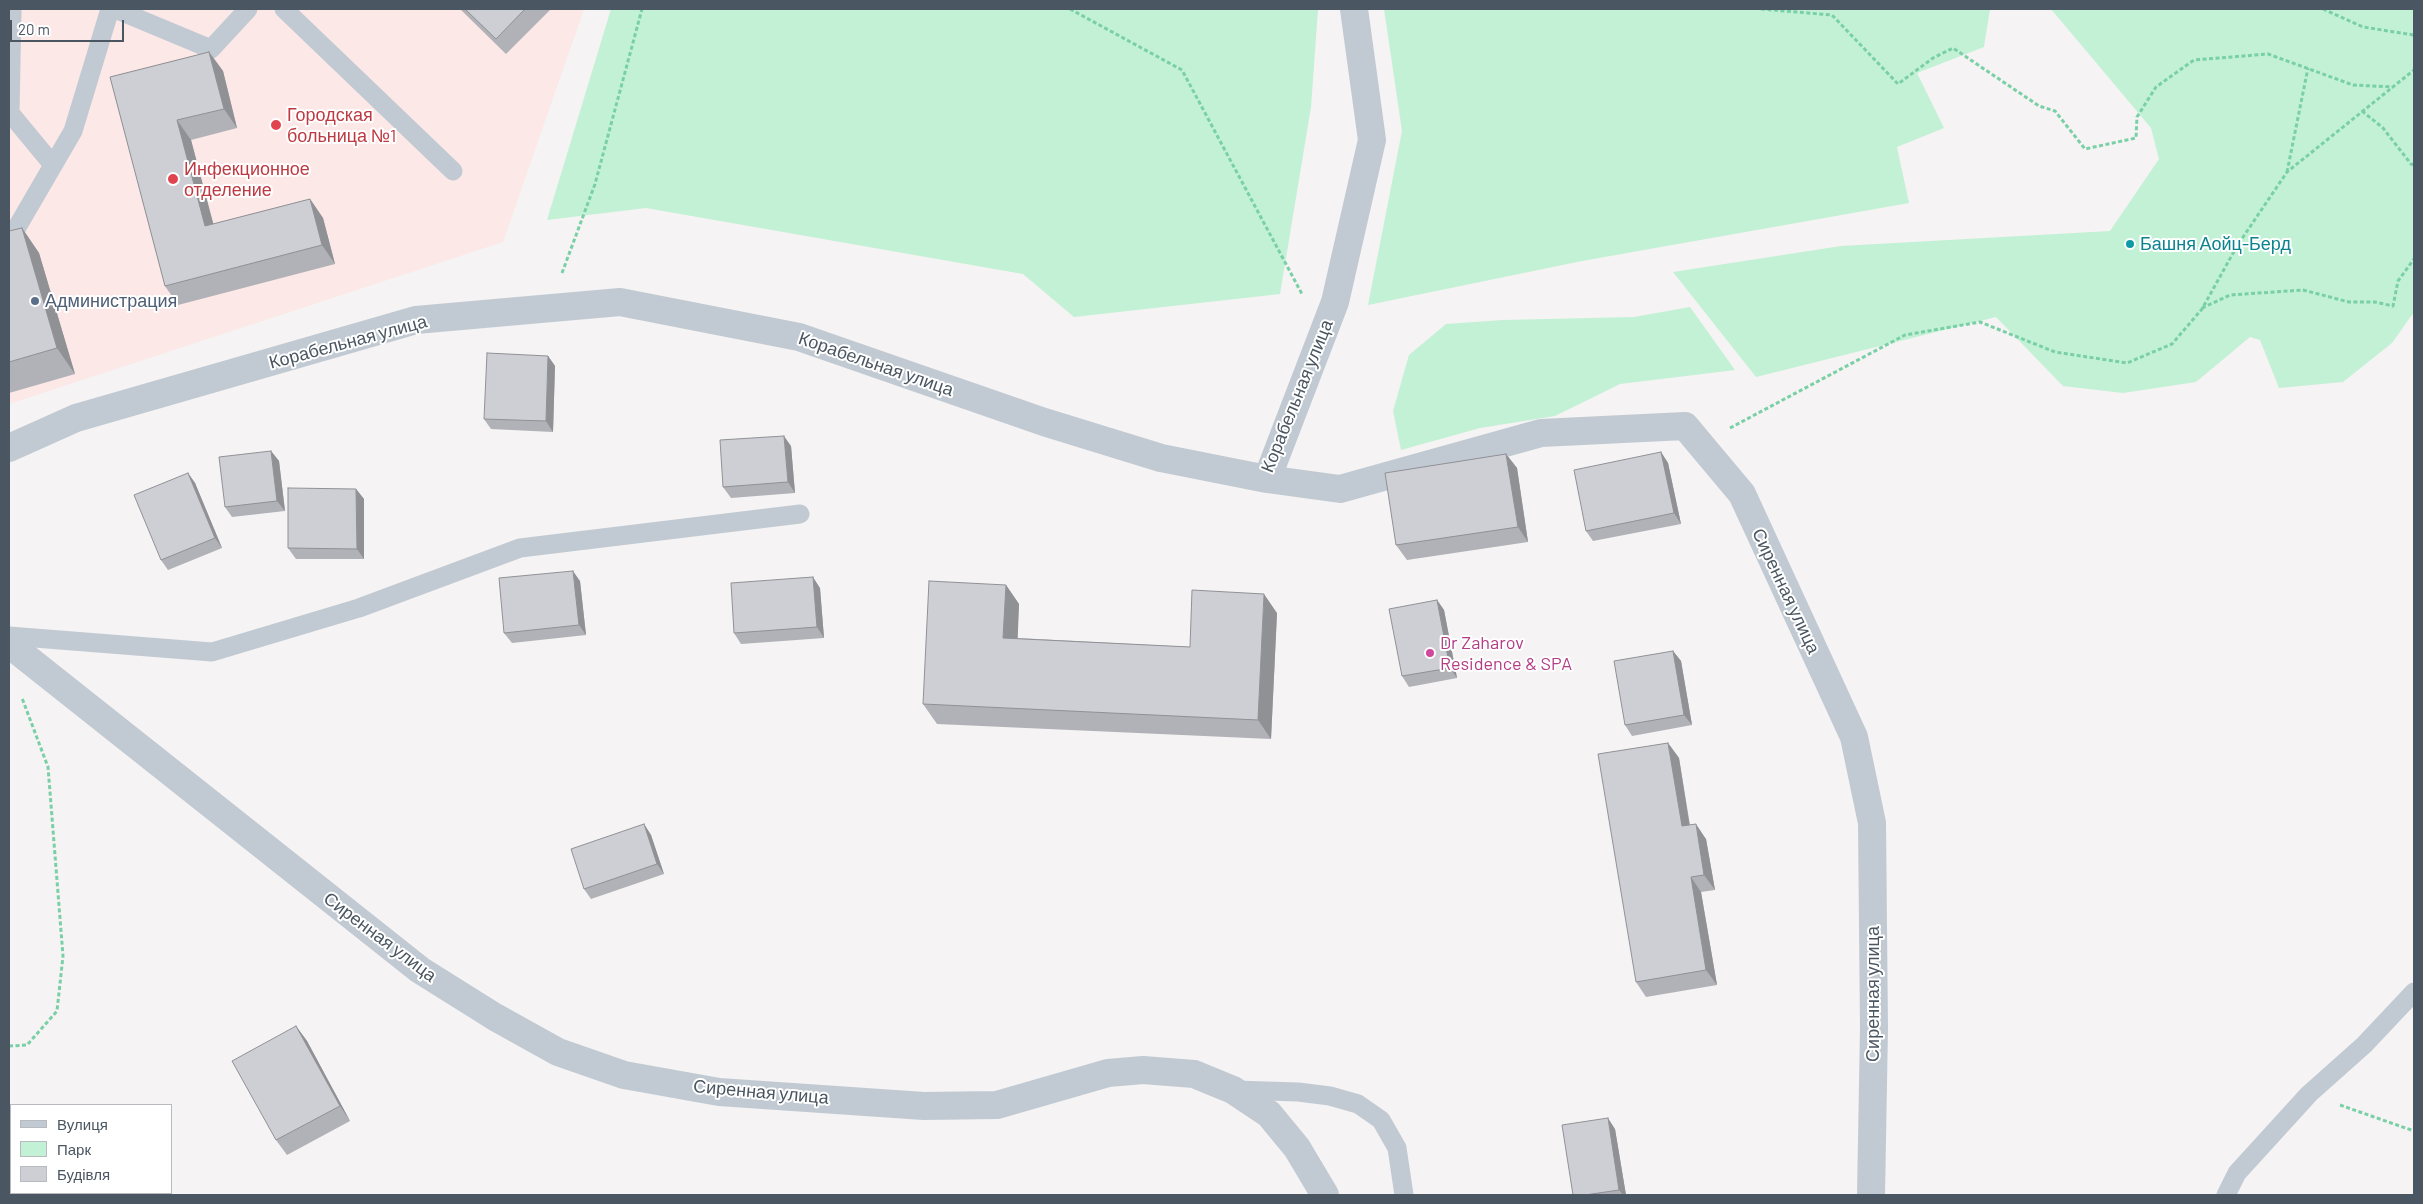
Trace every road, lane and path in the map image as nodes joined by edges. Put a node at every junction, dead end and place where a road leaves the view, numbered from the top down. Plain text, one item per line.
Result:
1 (12, 9) edge
2 (110, 9) edge
3 (115, 9) edge
4 (248, 9) edge
5 (284, 9) edge
6 (642, 9) edge
7 (1070, 9) edge
8 (1354, 9) edge
9 (1761, 9) edge
10 (2323, 9) edge
11 (2414, 35) edge
12 (2308, 68) junction
13 (2414, 70) edge
14 (2394, 87) junction
15 (2362, 111) junction
16 (53, 165) junction
17 (2414, 165) edge
18 (453, 170) dead end
19 (2287, 172) junction
20 (9, 241) edge
21 (2414, 260) edge
22 (1335, 302) junction
23 (549, 308) junction
24 (2202, 308) junction
25 (1685, 426) junction
26 (9, 448) edge
27 (1267, 479) junction
28 (800, 514) dead end
29 (9, 636) edge
30 (9, 644) edge
31 (20, 693) dead end
32 (2414, 992) edge
33 (9, 1046) edge
34 (1233, 1090) junction
35 (2309, 1094) junction
36 (2414, 1131) edge
37 (1325, 1195) edge
38 (1404, 1195) edge
39 (1871, 1195) edge
40 (2226, 1195) edge

1 - 16 lane
2 - 16 lane
3 - 4 lane
5 - 18 lane
6 - 23 path
7 - 22 path
8 - 22 street, Корабельная улица
9 - 12 path
10 - 11 path
12 - 14 path
12 - 19 path
13 - 14 path
14 - 15 path
15 - 17 path
15 - 19 path
16 - 20 lane
19 - 24 path
21 - 24 path
22 - 27 street, Корабельная улица
23 - 26 street, Корабельная улица
23 - 27 street, Корабельная улица
24 - 25 path
25 - 27 street
25 - 39 street, Сиренная улица
28 - 29 lane
30 - 34 street, Сиренная улица
31 - 33 path
32 - 35 lane
34 - 37 street, Сиренная улица
34 - 38 lane
35 - 36 path
35 - 40 lane

